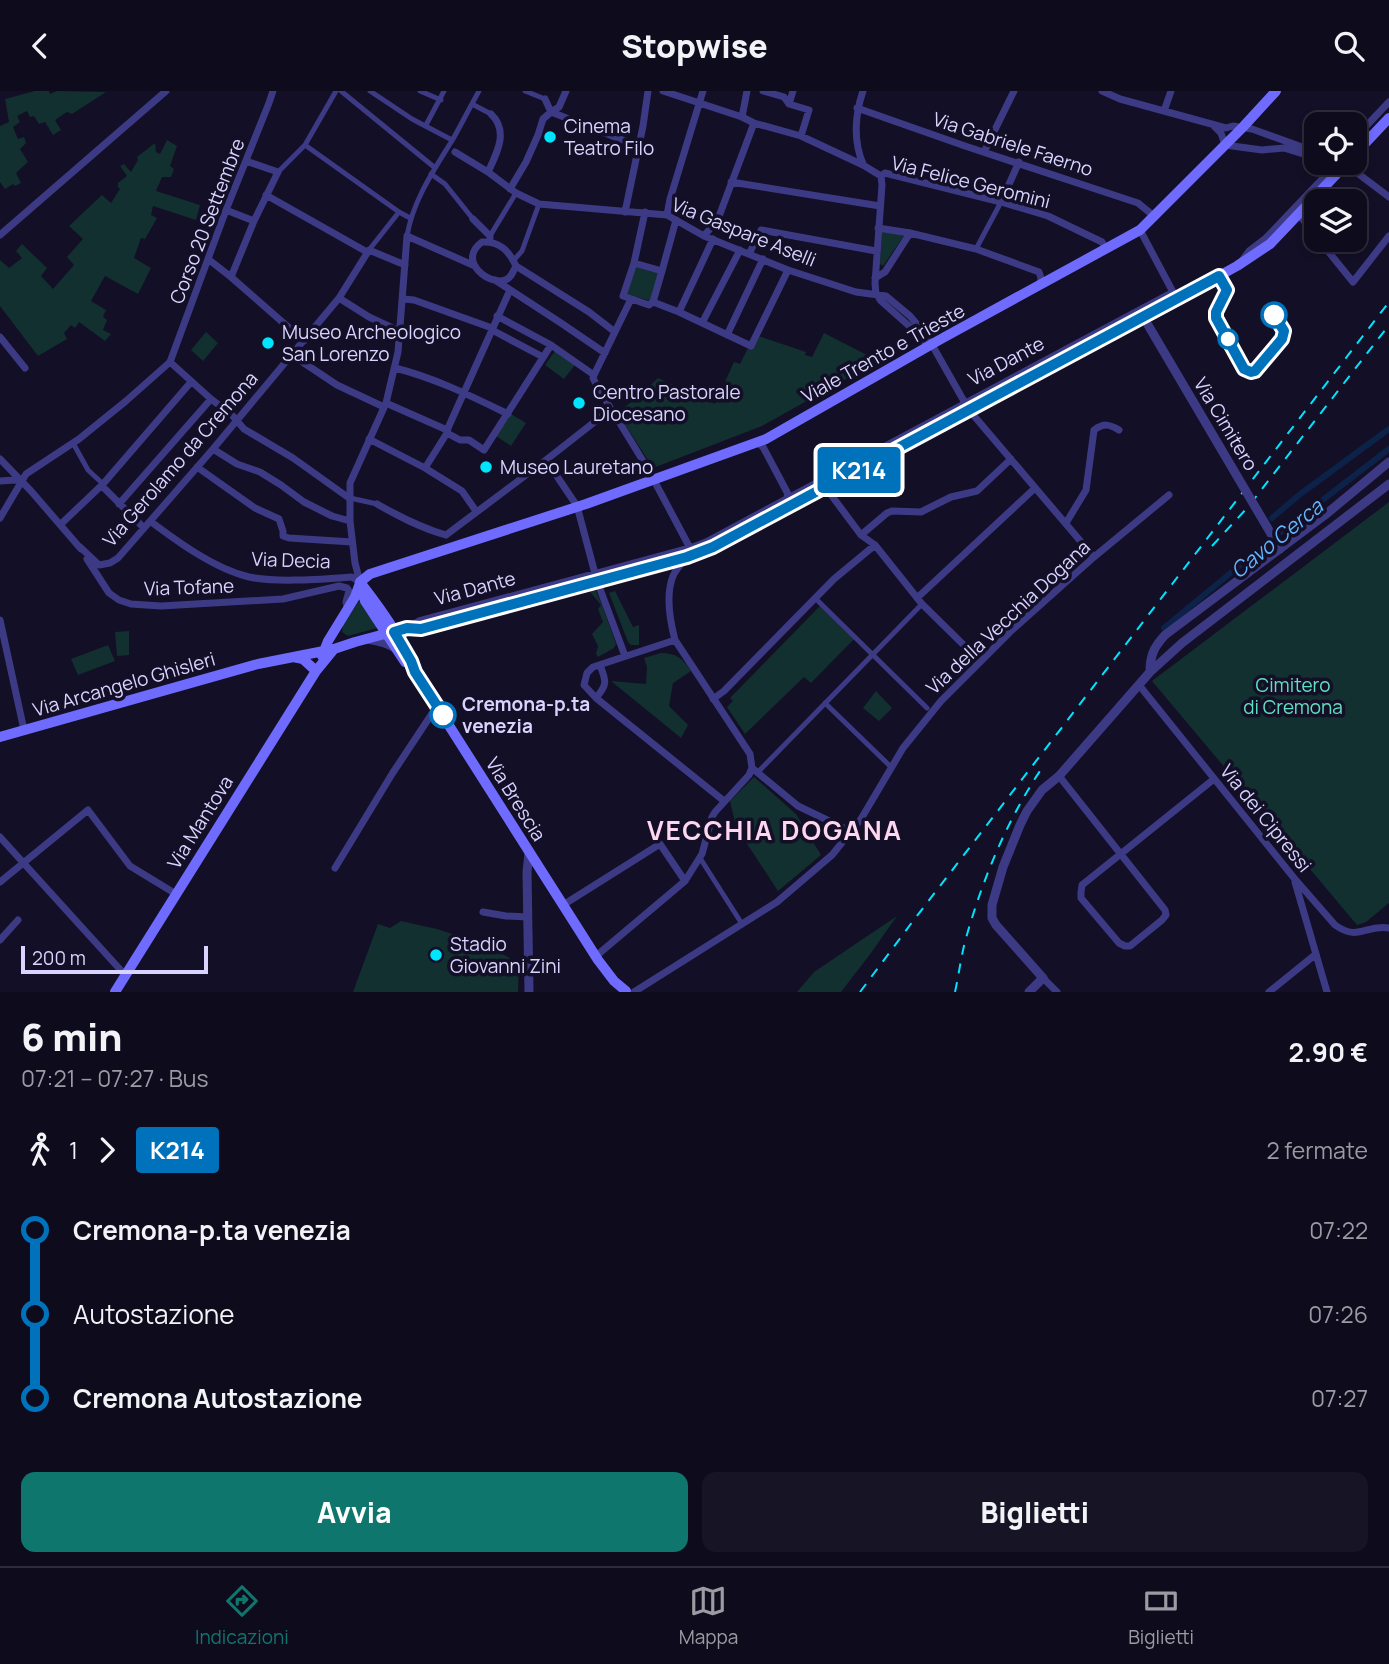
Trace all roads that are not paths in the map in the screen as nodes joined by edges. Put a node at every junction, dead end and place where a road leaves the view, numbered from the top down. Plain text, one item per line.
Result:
1 (166, 91) edge
2 (273, 91) edge
3 (370, 91) edge
4 (420, 91) edge
5 (444, 91) edge
6 (479, 91) edge
7 (525, 91) edge
8 (566, 91) edge
9 (648, 91) edge
10 (663, 91) edge
11 (703, 91) edge
12 (747, 91) edge
13 (763, 91) edge
14 (793, 91) edge
15 (863, 91) edge
16 (1014, 91) edge
17 (1102, 91) edge
18 (1171, 91) edge
19 (1276, 91) edge
20 (340, 92) edge
21 (545, 99) joint
22 (440, 100) junction
23 (700, 102) junction
24 (1389, 102) edge
25 (472, 104) junction
26 (789, 104) junction
27 (858, 108) junction
28 (1164, 111) junction
29 (551, 112) junction
30 (491, 114) joint
31 (743, 117) junction
32 (1389, 118) edge
33 (754, 123) junction
34 (1210, 124) junction
35 (426, 125) junction
36 (1367, 125) edge
37 (1243, 127) junction
38 (801, 136) junction
39 (452, 140) junction
40 (1367, 141) edge
41 (305, 145) junction
42 (1225, 145) junction
43 (638, 146) junction
44 (447, 147) junction
45 (1304, 148) edge
46 (455, 152) joint
47 (984, 152) junction
48 (1304, 154) edge
49 (246, 160) junction
50 (1018, 162) junction
51 (863, 165) junction
52 (434, 167) junction
53 (278, 172) junction
54 (488, 172) junction
55 (431, 174) junction
56 (1326, 175) edge
57 (1334, 175) edge
58 (1361, 175) edge
59 (881, 176) junction
60 (731, 182) junction
61 (513, 191) junction
62 (266, 195) junction
63 (1389, 197) edge
64 (1001, 202) junction
65 (538, 204) junction
66 (880, 206) junction
67 (226, 210) junction
68 (399, 212) junction
69 (625, 212) junction
70 (645, 212) junction
71 (1297, 212) junction
72 (667, 215) junction
73 (1155, 217) junction
74 (410, 218) junction
75 (473, 219) joint
76 (676, 220) junction
77 (254, 221) junction
78 (1304, 221) edge
79 (878, 228) junction
80 (1140, 230) junction
81 (910, 233) junction
82 (0, 235) edge
83 (407, 236) junction
84 (704, 236) junction
85 (1389, 236) edge
86 (490, 239) junction
87 (713, 239) junction
88 (976, 249) junction
89 (1107, 249) junction
90 (740, 250) junction
91 (368, 251) junction
92 (876, 251) junction
93 (1328, 252) edge
94 (749, 254) junction
95 (208, 259) junction
96 (763, 260) junction
97 (634, 263) junction
98 (515, 264) junction
99 (405, 265) junction
100 (475, 266) junction
101 (788, 270) junction
102 (662, 271) junction
103 (231, 277) junction
104 (875, 278) junction
105 (495, 280) junction
106 (1041, 285) junction
107 (510, 290) junction
108 (876, 294) junction
109 (1172, 297) junction
110 (339, 298) junction
111 (403, 299) junction
112 (631, 299) junction
113 (653, 302) junction
114 (679, 312) junction
115 (497, 316) junction
116 (1143, 317) junction
117 (702, 323) junction
118 (492, 328) junction
119 (400, 331) junction
120 (615, 332) junction
121 (727, 335) junction
122 (0, 337) edge
123 (304, 341) junction
124 (932, 344) junction
125 (551, 345) junction
126 (605, 353) junction
127 (292, 355) junction
128 (543, 357) junction
129 (170, 362) junction
130 (25, 367) dead end
131 (396, 368) junction
132 (594, 376) junction
133 (191, 382) junction
134 (463, 393) junction
135 (211, 399) junction
136 (385, 405) junction
137 (967, 406) junction
138 (611, 409) junction
139 (508, 414) junction
140 (236, 420) junction
141 (1119, 430) dead end
142 (447, 432) junction
143 (369, 439) junction
144 (762, 441) junction
145 (73, 443) junction
146 (890, 444) junction
147 (213, 449) junction
148 (886, 455) junction
149 (0, 459) edge
150 (1011, 459) junction
151 (546, 460) junction
152 (1389, 462) edge
153 (197, 467) junction
154 (425, 468) junction
155 (843, 470) junction
156 (857, 471) junction
157 (0, 481) edge
158 (21, 481) junction
159 (653, 481) junction
160 (1389, 484) edge
161 (102, 485) junction
162 (826, 488) junction
163 (1035, 488) junction
164 (796, 495) junction
165 (1169, 495) dead end
166 (349, 498) junction
167 (786, 500) junction
168 (119, 504) junction
169 (377, 504) joint
170 (576, 506) junction
171 (771, 508) junction
172 (476, 511) junction
173 (0, 518) edge
174 (150, 521) junction
175 (350, 521) junction
176 (763, 521) junction
177 (1066, 523) junction
178 (61, 524) junction
179 (144, 528) junction
180 (446, 535) junction
181 (861, 535) junction
182 (352, 542) junction
183 (875, 545) junction
184 (80, 547) junction
185 (449, 549) junction
186 (1280, 549) junction
187 (689, 553) junction
188 (1094, 557) junction
189 (118, 558) junction
190 (596, 577) junction
191 (326, 579) junction
192 (101, 580) junction
193 (360, 582) junction
194 (555, 585) junction
195 (327, 589) junction
196 (545, 596) junction
197 (816, 598) junction
198 (920, 601) junction
199 (348, 611) junction
200 (0, 620) edge
201 (340, 622) junction
202 (407, 628) junction
203 (390, 633) junction
204 (359, 640) junction
205 (675, 640) junction
206 (329, 647) junction
207 (395, 649) junction
208 (872, 655) junction
209 (625, 656) junction
210 (293, 657) junction
211 (980, 661) junction
212 (258, 664) junction
213 (600, 665) junction
214 (319, 668) junction
215 (415, 672) junction
216 (1150, 672) junction
217 (1139, 685) junction
218 (596, 698) junction
219 (713, 699) junction
220 (825, 703) junction
221 (437, 706) junction
222 (927, 708) dead end
223 (24, 730) junction
224 (0, 737) edge
225 (891, 767) junction
226 (755, 770) junction
227 (1059, 776) junction
228 (1214, 779) junction
229 (724, 801) junction
230 (852, 832) junction
231 (0, 837) edge
232 (529, 853) junction
233 (1121, 854) junction
234 (701, 858) junction
235 (22, 862) junction
236 (335, 868) dead end
237 (541, 871) junction
238 (527, 872) junction
239 (1293, 878) junction
240 (685, 881) junction
241 (0, 882) edge
242 (176, 894) junction
243 (564, 905) junction
244 (483, 912) dead end
245 (528, 917) junction
246 (18, 920) dead end
247 (742, 924) junction
248 (1389, 928) edge
249 (0, 940) edge
250 (1316, 954) junction
251 (596, 956) junction
252 (126, 976) junction
253 (1043, 978) junction
254 (614, 981) junction
255 (115, 992) edge
256 (529, 992) edge
257 (618, 992) edge
258 (626, 992) edge
259 (634, 992) edge
260 (1029, 992) edge
261 (1057, 992) edge
262 (1269, 992) edge
263 (1327, 992) edge

1 - 82 street
2 - 49 street, Corso 20 Settembre
3 - 35 street
4 - 22 street
5 - 22 street
6 - 25 street
7 - 21 street
8 - 29 street
9 - 43 street
10 - 23 street, Via Felice Geromini
11 - 23 street
12 - 31 street
13 - 26 street
14 - 26 street
15 - 27 street
16 - 47 street
17 - 28 street
18 - 28 street
19 - 37 main road, Viale Trento e Trieste
20 - 41 street
20 - 52 street
21 - 29 street
22 - 35 street
23 - 31 street, Via Felice Geromini
23 - 72 street
24 - 36 street
25 - 30 street
25 - 39 street
26 - 38 street
27 - 47 street, Via Gabriele Faerno
27 - 51 street
28 - 34 street
29 - 43 street
29 - 61 street
30 - 54 street
31 - 33 street, Via Felice Geromini
32 - 40 main road
33 - 38 street, Via Felice Geromini
33 - 60 street
34 - 37 street
34 - 42 street
35 - 39 street
37 - 42 main road, Viale Trento e Trieste
37 - 45 street
38 - 51 street, Via Felice Geromini
39 - 44 street
41 - 53 street
41 - 68 street
42 - 48 street
42 - 73 main road, Viale Trento e Trieste
43 - 69 street
44 - 46 street, Via Gaspare Aselli
44 - 52 street
46 - 54 street, Via Gaspare Aselli
47 - 50 street, Via Gabriele Faerno
49 - 53 street
49 - 67 street, Corso 20 Settembre
50 - 64 street
50 - 73 street, Via Gabriele Faerno
51 - 59 street, Via Felice Geromini
52 - 55 street
53 - 62 street
54 - 61 street, Via Gaspare Aselli
55 - 74 street
55 - 75 street
56 - 71 street, Via Dante
57 - 71 main road, Via Dante
58 - 63 street
59 - 64 street, Via Felice Geromini
59 - 66 street
60 - 66 street
60 - 84 street
61 - 65 street, Via Gaspare Aselli
61 - 86 street
62 - 77 street
62 - 91 street
64 - 88 street
64 - 89 street, Via Felice Geromini
65 - 69 street, Via Gaspare Aselli
65 - 98 street
66 - 79 street
67 - 77 street
67 - 95 street, Corso 20 Settembre
68 - 74 street
68 - 91 street, Via Gerolamo da Cremona
69 - 70 street, Via Gaspare Aselli
70 - 72 street, Via Gaspare Aselli
70 - 97 street
71 - 78 street
71 - 109 main road, Via Dante
72 - 76 street, Via Gaspare Aselli
73 - 80 main road, Viale Trento e Trieste
74 - 83 street
75 - 86 street
76 - 84 street, Via Gaspare Aselli
76 - 102 street
77 - 103 street
79 - 81 street
79 - 92 street
80 - 89 main road, Viale Trento e Trieste
80 - 109 street
81 - 88 street
81 - 104 street
83 - 99 street
83 - 100 street
84 - 87 street, Via Gaspare Aselli
85 - 93 street
86 - 98 street
86 - 100 street
87 - 90 street, Via Gaspare Aselli
87 - 114 street
88 - 106 street
89 - 106 main road, Viale Trento e Trieste
90 - 94 street, Via Gaspare Aselli
90 - 117 street
91 - 99 street
91 - 110 street, Via Gerolamo da Cremona
92 - 94 street
92 - 104 street
94 - 96 street, Via Gaspare Aselli
95 - 103 street
95 - 129 street, Corso 20 Settembre
96 - 101 street, Via Gaspare Aselli
96 - 121 street
97 - 102 street
97 - 112 street
98 - 105 street
98 - 120 street
99 - 111 street
100 - 105 street
101 - 108 street, Via Gaspare Aselli
101 - 121 street
102 - 113 street
103 - 123 street
104 - 108 street
105 - 107 street
106 - 124 main road, Viale Trento e Trieste
107 - 115 street
107 - 126 street
108 - 124 street, Via Gaspare Aselli
109 - 116 main road, Via Dante
110 - 119 street
110 - 123 street, Via Gerolamo da Cremona
111 - 118 street
111 - 119 street
112 - 113 street
112 - 120 street
113 - 114 street
114 - 117 street
115 - 118 street
115 - 125 street
116 - 137 main road, Via Dante
116 - 186 street, Via Cimitero, bridge
117 - 121 street
118 - 128 street
118 - 134 street
119 - 131 street
120 - 126 street
122 - 130 street
123 - 127 street, Via Gerolamo da Cremona
124 - 137 street, Via Gaspare Aselli
124 - 144 main road, Viale Trento e Trieste
125 - 128 street
125 - 132 street
126 - 132 street
127 - 136 street
127 - 140 street, Via Gerolamo da Cremona
128 - 139 street
129 - 133 street
129 - 145 street
131 - 134 street
131 - 136 street
132 - 138 street
133 - 135 street
133 - 161 street
134 - 139 street
134 - 142 street
135 - 140 street
135 - 168 street
136 - 142 street
136 - 143 street
137 - 146 street, Via Dante
137 - 148 main road, Via Dante
137 - 150 street, Via Gaspare Aselli
138 - 151 street
138 - 159 street
139 - 142 street
140 - 147 street, Via Gerolamo da Cremona
140 - 166 street
141 - 177 street
142 - 154 street
143 - 154 street
143 - 166 street
144 - 159 main road, Viale Trento e Trieste
144 - 164 street
144 - 167 street
145 - 158 street
145 - 161 street
146 - 148 street
146 - 155 street, Via Dante
147 - 153 street, Via Gerolamo da Cremona
147 - 175 street
148 - 156 main road, Via Dante
149 - 158 street, Via Tofane
150 - 163 street, Via Gaspare Aselli
150 - 181 street
151 - 170 street
151 - 172 street
152 - 186 street
153 - 174 street, Via Gerolamo da Cremona
153 - 182 street
154 - 172 street
155 - 156 street
155 - 164 street, Via Dante
156 - 162 main road, Via Dante
157 - 158 street
158 - 173 street
158 - 178 street, Via Tofane
159 - 170 main road, Viale Trento e Trieste
159 - 187 street
160 - 216 street
161 - 168 street
161 - 178 street
162 - 176 main road, Via Dante
162 - 181 street
163 - 177 street, Via Gaspare Aselli
163 - 198 street
164 - 167 street, Via Dante
165 - 188 street, Via della Vecchia Dogana
166 - 169 street
166 - 175 street
167 - 171 street, Via Dante
168 - 179 street
169 - 180 street
170 - 185 main road, Viale Trento e Trieste
170 - 190 street
171 - 176 street
171 - 187 street, Via Dante
172 - 180 street
174 - 179 street, Via Gerolamo da Cremona
174 - 191 street, Via Decia
175 - 182 street
176 - 187 main road, Via Dante
177 - 188 street, Via Gaspare Aselli
178 - 184 street, Via Tofane
179 - 189 street, Via Gerolamo da Cremona
180 - 185 street
181 - 183 street
182 - 193 street
183 - 197 street
183 - 198 street
184 - 189 street, Via Gerolamo da Cremona
184 - 192 street, Via Tofane
185 - 193 main road, Viale Trento e Trieste
186 - 216 street
187 - 190 main road, Via Dante
187 - 205 street
188 - 211 street, Via della Vecchia Dogana
189 - 192 street
190 - 194 street, Via Dante
190 - 196 main road, Via Dante
190 - 209 street
191 - 193 street, Via Decia
191 - 195 street
192 - 195 street, Via Tofane
193 - 199 main road, Via Mantova
193 - 203 main road
194 - 196 street, Via Dante
194 - 202 street, Via Dante
195 - 199 street
196 - 202 main road, Via Dante
197 - 208 street
197 - 219 street
198 - 208 street
198 - 211 street
199 - 201 main road, Via Mantova
200 - 223 street
201 - 204 main road
201 - 206 main road, Via Mantova
202 - 203 main road, Via Dante
203 - 204 main road, Via Dante
203 - 207 main road
203 - 215 main road, Via Brescia
204 - 206 main road, Via Dante
204 - 207 street
205 - 209 street
205 - 219 street
206 - 210 main road, Via Arcangelo Ghisleri
206 - 212 main road, Via Arcangelo Ghisleri
206 - 214 main road, Via Mantova
207 - 215 main road
208 - 220 street
208 - 222 street
209 - 213 street
210 - 212 main road, Via Arcangelo Ghisleri
210 - 214 main road
211 - 225 street, Via della Vecchia Dogana
212 - 223 main road, Via Arcangelo Ghisleri
213 - 218 street
213 - 218 street
214 - 242 main road, Via Mantova
215 - 221 main road, Via Brescia
216 - 217 street
217 - 227 street
217 - 228 street, Via dei Cipressi
218 - 229 street
219 - 226 street
220 - 225 street
220 - 226 street
221 - 232 main road, Via Brescia
221 - 236 street
223 - 224 main road, Via Arcangelo Ghisleri
225 - 230 street, Via della Vecchia Dogana
226 - 229 street
226 - 230 street
227 - 233 street
227 - 253 street
228 - 233 street
228 - 239 street, Via dei Cipressi
229 - 234 street
230 - 247 street, Via della Vecchia Dogana
231 - 235 street
232 - 237 main road, Via Brescia
232 - 238 street
233 - 233 street
234 - 240 street
234 - 247 street
235 - 241 street
235 - 242 street
235 - 252 street
237 - 238 street
237 - 243 main road, Via Brescia
238 - 245 street
239 - 248 street, Via dei Cipressi
239 - 250 street
240 - 243 street
240 - 251 street
242 - 252 main road, Via Mantova
243 - 251 main road, Via Brescia
244 - 245 street
245 - 256 street
246 - 249 street
247 - 259 street, Via della Vecchia Dogana
250 - 262 street
250 - 263 street
251 - 254 main road, Via Brescia
252 - 255 main road, Via Mantova
253 - 260 street
253 - 261 street
254 - 257 main road, Via Brescia
254 - 258 main road, Via Brescia

